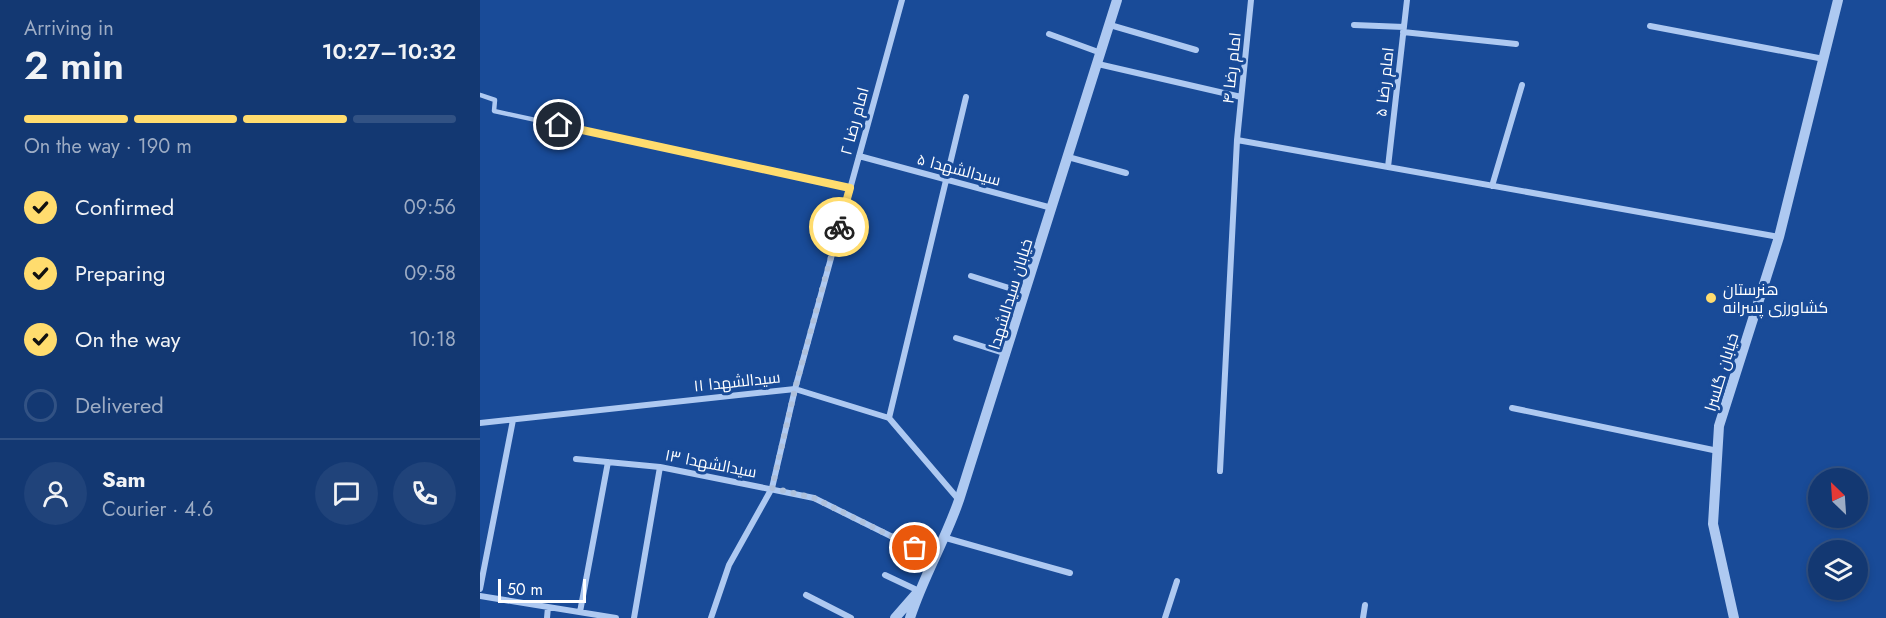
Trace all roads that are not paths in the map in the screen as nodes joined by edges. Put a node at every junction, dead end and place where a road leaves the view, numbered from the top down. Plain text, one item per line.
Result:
1 (902, 0) edge
2 (1117, 0) edge
3 (1251, 0) edge
4 (1407, 0) edge
5 (1838, 0) edge
6 (1110, 25) junction
7 (1354, 25) dead end
8 (1650, 26) dead end
9 (1404, 30) junction
10 (1049, 34) dead end
11 (1516, 44) dead end
12 (1196, 50) dead end
13 (1100, 58) junction
14 (1825, 60) junction
15 (1522, 85) dead end
16 (480, 95) edge
17 (966, 97) dead end
18 (1241, 97) junction
19 (1237, 140) junction
20 (859, 156) junction
21 (1068, 157) junction
22 (1388, 167) junction
23 (1126, 173) dead end
24 (948, 180) junction
25 (1492, 186) junction
26 (850, 188) junction
27 (1052, 208) junction
28 (1779, 237) junction
29 (971, 276) dead end
30 (1026, 293) junction
31 (956, 338) dead end
32 (1007, 354) junction
33 (795, 389) junction
34 (1512, 408) dead end
35 (890, 418) junction
36 (513, 420) junction
37 (480, 423) edge
38 (1718, 451) junction
39 (576, 459) dead end
40 (608, 462) junction
41 (660, 466) junction
42 (1220, 471) dead end
43 (772, 488) junction
44 (959, 500) junction
45 (946, 538) junction
46 (934, 558) junction
47 (1070, 573) dead end
48 (885, 575) dead end
49 (1177, 581) dead end
50 (480, 589) edge
51 (919, 591) junction
52 (806, 595) dead end
53 (480, 596) edge
54 (1365, 605) dead end
55 (548, 607) junction
56 (580, 612) junction
57 (599, 617) edge
58 (547, 618) edge
59 (616, 618) edge
60 (634, 618) edge
61 (711, 618) edge
62 (851, 618) edge
63 (895, 618) edge
64 (910, 618) edge
65 (1164, 618) edge
66 (1363, 618) edge
67 (1734, 618) edge

1 - 20 street, امام رضا ۲
2 - 6 street, خیابان سیدالشهدا
3 - 18 street, امام رضا ۴
4 - 9 street, امام رضا ۵
5 - 14 street, خیابان گلسرا
6 - 12 street
6 - 13 street, خیابان سیدالشهدا
7 - 9 street
8 - 14 street
9 - 11 street
9 - 22 street, امام رضا ۵
10 - 13 street
13 - 18 street
13 - 21 street, خیابان سیدالشهدا
14 - 28 street, خیابان گلسرا
15 - 25 street
16 - 26 lane
17 - 24 street
18 - 19 street, امام رضا ۴
19 - 22 street
19 - 42 street, امام رضا ۴
20 - 24 street, سیدالشهدا ۵
20 - 26 street, امام رضا ۲
21 - 23 street
21 - 27 street, خیابان سیدالشهدا
22 - 25 street
24 - 27 street, سیدالشهدا ۵
24 - 35 street
25 - 28 street
26 - 33 street, امام رضا ۲
27 - 30 street, خیابان سیدالشهدا
28 - 38 street, خیابان گلسرا
29 - 30 street
30 - 32 street, خیابان سیدالشهدا
31 - 32 street
32 - 44 street, خیابان سیدالشهدا
33 - 35 street, سیدالشهدا ۱۱
33 - 36 street, سیدالشهدا ۱۱
33 - 43 street, امام رضا ۲
34 - 38 street
35 - 44 street
36 - 37 street, سیدالشهدا ۱۱
36 - 50 street
38 - 67 street, خیابان گلسرا
39 - 40 street, سیدالشهدا ۱۳
40 - 41 street, سیدالشهدا ۱۳
40 - 56 street
41 - 43 street, سیدالشهدا ۱۳
41 - 60 street
43 - 46 street, سیدالشهدا ۱۳
43 - 61 street, امام رضا ۲
44 - 45 street, خیابان سیدالشهدا
45 - 46 street, خیابان سیدالشهدا
45 - 47 street
46 - 51 street, خیابان سیدالشهدا
48 - 51 street
49 - 65 street
51 - 63 street
51 - 64 street
52 - 62 street
53 - 55 street
54 - 66 street
55 - 56 street
55 - 58 street
56 - 57 street
57 - 59 street

